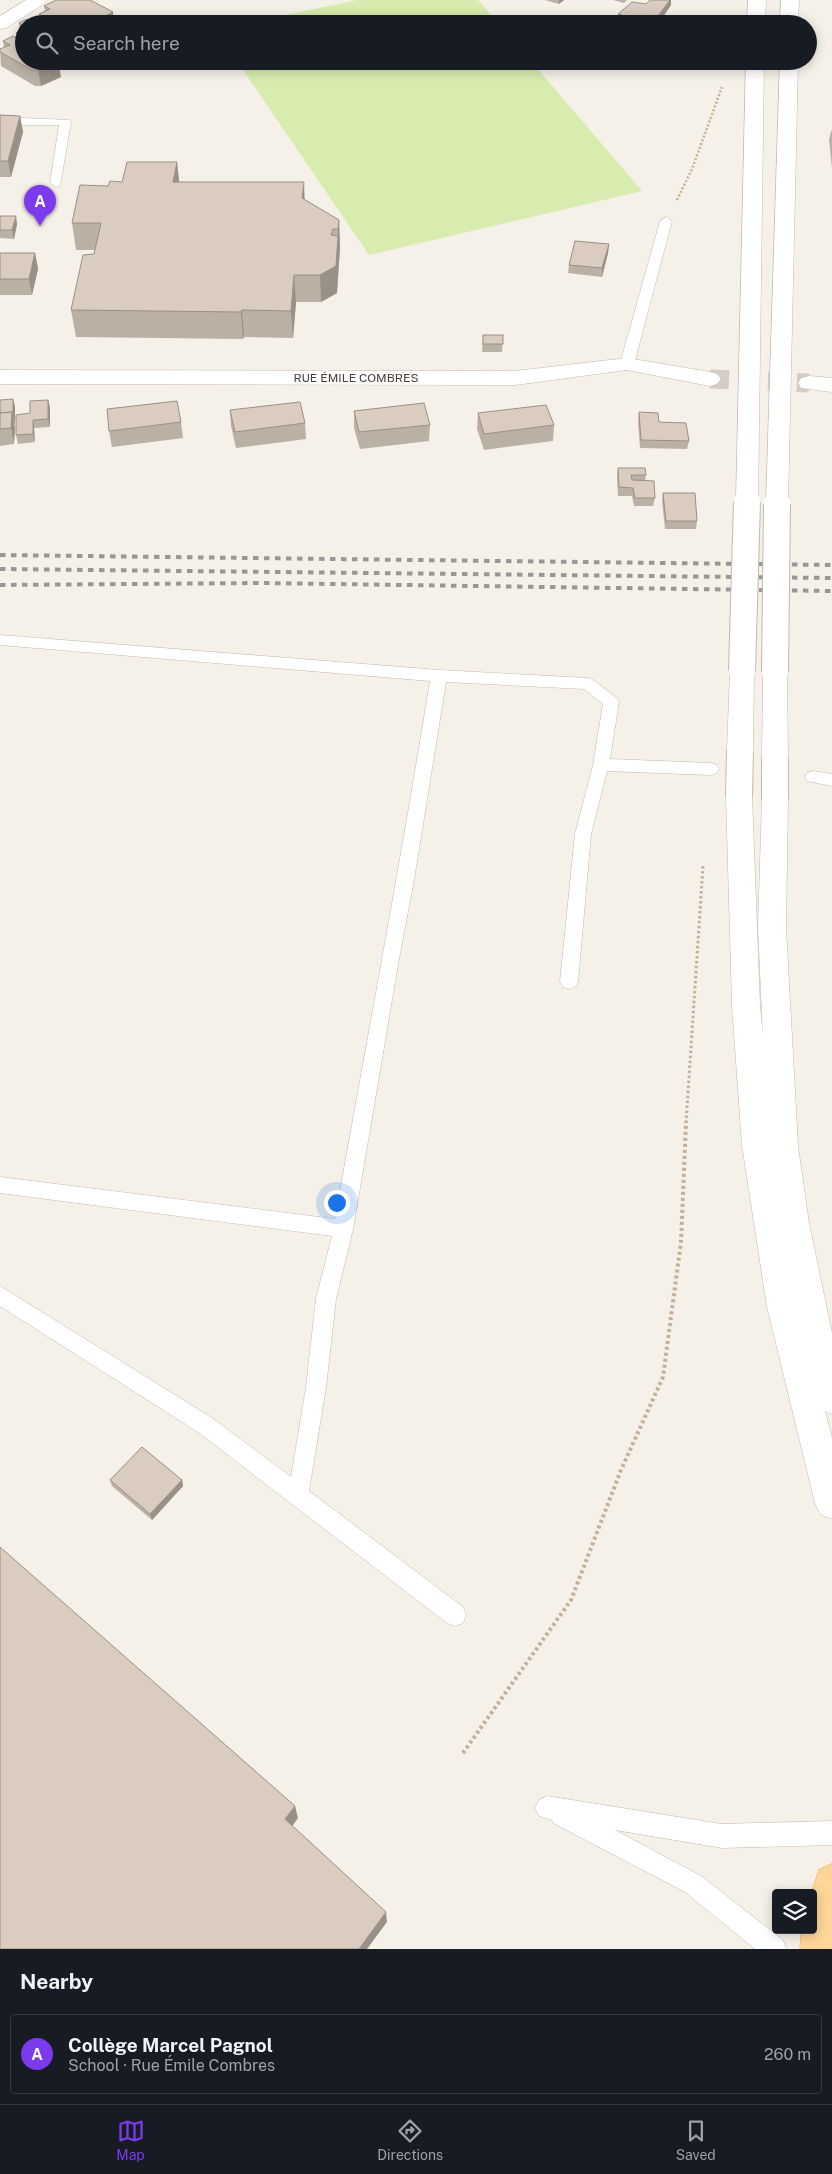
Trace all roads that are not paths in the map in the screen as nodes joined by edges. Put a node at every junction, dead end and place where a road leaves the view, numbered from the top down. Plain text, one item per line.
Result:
1 (38, 0) edge
2 (757, 0) edge
3 (790, 0) edge
4 (756, 15) edge
5 (790, 15) edge
6 (0, 24) edge
7 (755, 70) edge
8 (789, 70) edge
9 (0, 121) edge
10 (56, 183) dead end
11 (666, 221) road end
12 (627, 364) junction
13 (0, 378) edge
14 (710, 379) tunnel mouth
15 (809, 384) tunnel mouth
16 (832, 385) edge
17 (0, 640) edge
18 (438, 676) junction
19 (601, 765) junction
20 (711, 769) dead end
21 (813, 777) dead end
22 (832, 780) edge
23 (569, 982) dead end
24 (0, 1185) edge
25 (343, 1229) junction
26 (0, 1295) edge
27 (832, 1399) edge
28 (298, 1496) junction
29 (832, 1503) edge
30 (455, 1615) dead end
31 (832, 1833) edge
32 (832, 1883) edge
33 (774, 1949) edge
34 (819, 1949) edge

1 - 6 street
2 - 4 street
3 - 5 street
7 - 29 street, bridge
8 - 27 street, bridge
9 - 10 lane
11 - 12 lane
12 - 13 street, RUE ÉMILE COMBRES
12 - 14 street, RUE ÉMILE COMBRES
15 - 16 street
17 - 18 lane
18 - 19 lane
18 - 25 lane
19 - 20 lane
19 - 23 lane
21 - 22 lane
24 - 25 lane
25 - 28 lane
26 - 28 lane
28 - 30 lane
31 - 33 lane
32 - 34 main road

